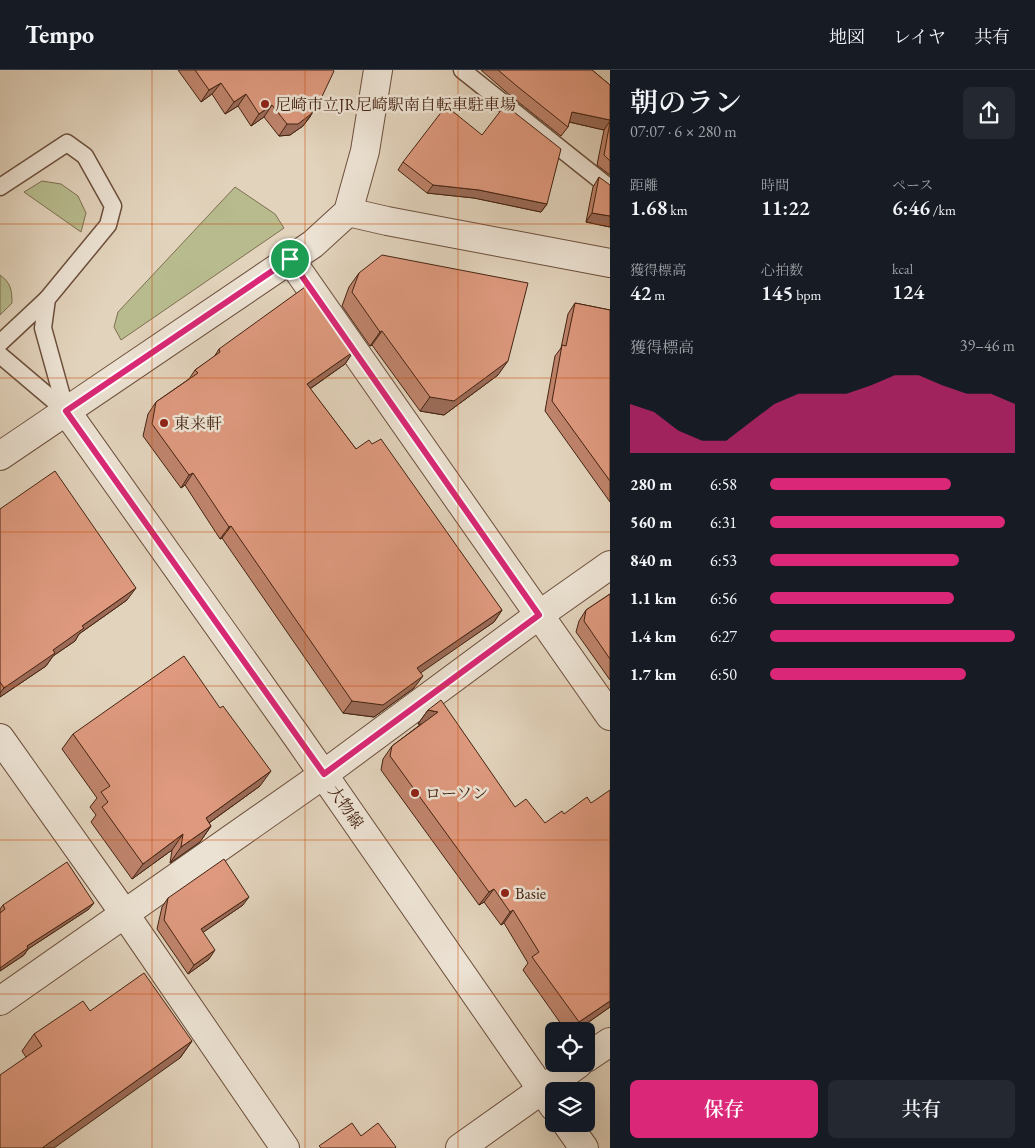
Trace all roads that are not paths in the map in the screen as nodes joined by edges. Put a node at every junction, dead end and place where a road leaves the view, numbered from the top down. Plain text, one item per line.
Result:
1 (378, 70) edge
2 (462, 70) edge
3 (0, 187) edge
4 (610, 188) edge
5 (348, 212) junction
6 (290, 259) junction
7 (610, 263) edge
8 (47, 299) junction
9 (0, 343) edge
10 (0, 355) edge
11 (66, 411) junction
12 (0, 456) edge
13 (610, 566) edge
14 (539, 615) junction
15 (610, 716) edge
16 (5, 755) edge
17 (324, 774) junction
18 (124, 913) junction
19 (0, 1001) edge
20 (610, 1042) edge
21 (595, 1052) edge
22 (571, 1072) edge
23 (562, 1082) edge
24 (545, 1095) edge
25 (545, 1099) edge
26 (573, 1132) edge
27 (285, 1148) edge
28 (460, 1148) edge
29 (584, 1148) edge

1 - 5 street
2 - 4 lane
3 - 8 lane
5 - 6 street
5 - 7 street
6 - 11 street
6 - 14 street
8 - 9 lane
8 - 11 lane
10 - 11 lane
11 - 12 street
11 - 17 street, 大物線
13 - 14 street
14 - 15 street
14 - 17 street
16 - 18 street
17 - 18 street
17 - 24 street, 大物線
18 - 19 street
18 - 27 street
20 - 21 street
22 - 23 street
25 - 28 street
26 - 29 street

